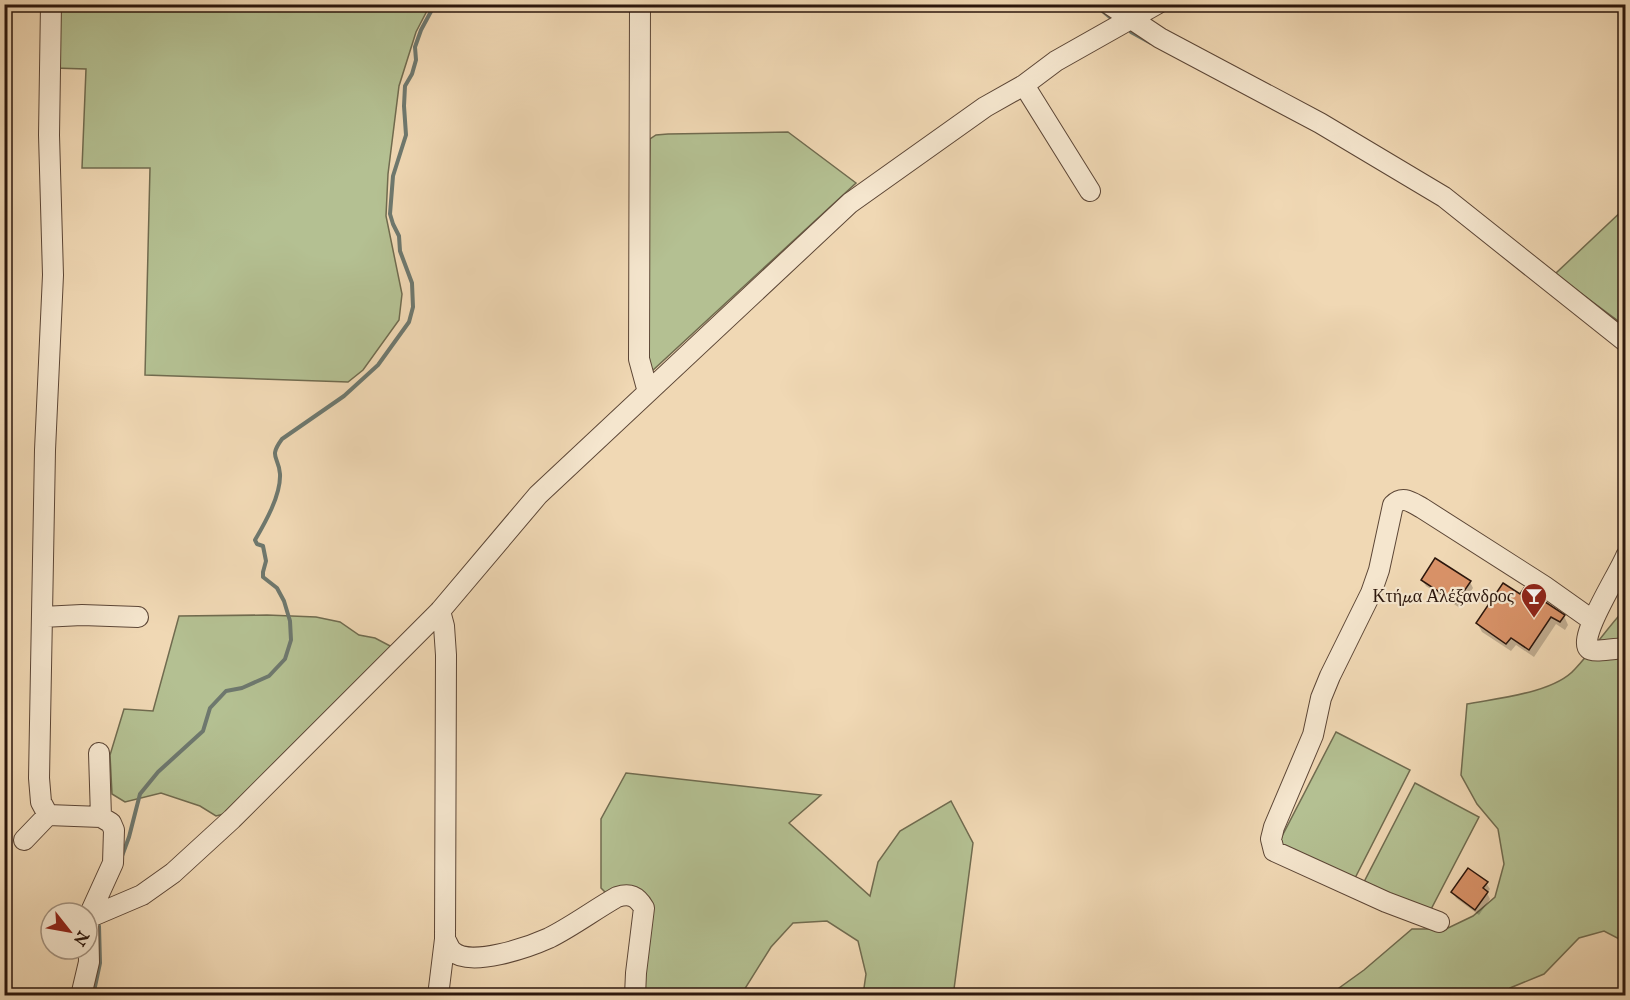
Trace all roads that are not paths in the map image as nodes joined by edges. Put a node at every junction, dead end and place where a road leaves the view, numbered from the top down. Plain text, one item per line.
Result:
1 (51, 4) edge
2 (640, 4) edge
3 (1109, 4) edge
4 (1157, 4) edge
5 (1130, 20) junction
6 (1024, 85) junction
7 (1090, 191) dead end
8 (1626, 342) edge
9 (648, 392) junction
10 (1626, 556) edge
11 (440, 611) junction
12 (42, 616) junction
13 (138, 617) dead end
14 (1592, 620) junction
15 (1626, 648) edge
16 (99, 753) dead end
17 (48, 815) junction
18 (101, 817) junction
19 (24, 840) dead end
20 (96, 901) edge
21 (99, 913) edge
22 (1439, 922) dead end
23 (445, 939) junction
24 (89, 961) edge
25 (81, 996) edge
26 (438, 996) edge
27 (635, 996) edge

1 - 12 street
2 - 9 street
3 - 5 street
4 - 5 street
5 - 6 street
5 - 8 street
6 - 7 street
6 - 9 street
9 - 11 street
10 - 14 street
11 - 21 street
11 - 23 street
12 - 13 street
12 - 17 street
14 - 15 street
14 - 22 street
16 - 18 street
17 - 18 street
17 - 19 street
18 - 20 street
23 - 26 street
23 - 27 street
24 - 25 street

